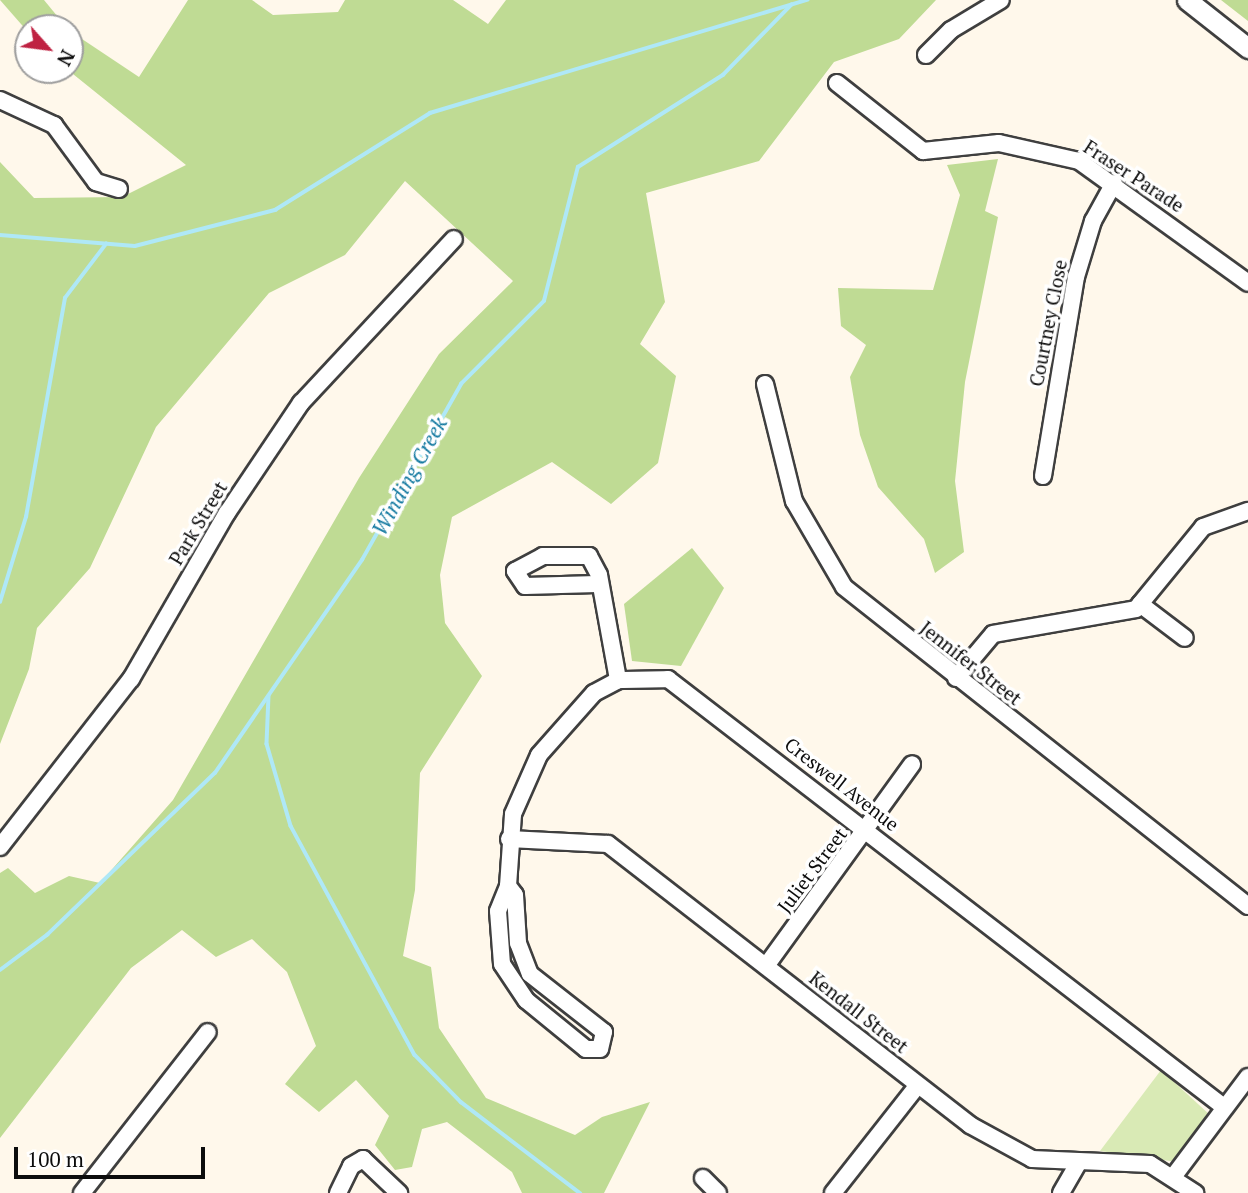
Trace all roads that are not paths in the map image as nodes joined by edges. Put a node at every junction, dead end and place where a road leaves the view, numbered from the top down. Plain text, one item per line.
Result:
1 (1001, 0) edge
2 (1187, 0) edge
3 (1248, 48) edge
4 (926, 55) dead end
5 (837, 83) dead end
6 (0, 100) edge
7 (1114, 183) junction
8 (119, 189) dead end
9 (454, 239) dead end
10 (1247, 280) edge
11 (765, 384) dead end
12 (1043, 476) dead end
13 (1248, 511) edge
14 (597, 584) junction
15 (1140, 604) junction
16 (1185, 638) dead end
17 (956, 678) junction
18 (618, 680) junction
19 (912, 764) dead end
20 (868, 831) junction
21 (509, 839) junction
22 (0, 847) edge
23 (508, 886) junction
24 (1248, 906) edge
25 (766, 966) junction
26 (208, 1032) dead end
27 (1248, 1077) edge
28 (918, 1085) junction
29 (1224, 1107) junction
30 (1077, 1165) junction
31 (1173, 1177) junction
32 (703, 1178) dead end
33 (82, 1193) edge
34 (338, 1193) edge
35 (399, 1193) edge
36 (718, 1193) edge
37 (833, 1193) edge
38 (1061, 1193) edge
39 (1195, 1193) edge

1 - 4 street
2 - 3 street
5 - 7 street, Fraser Parade
6 - 8 street
7 - 10 street, Fraser Parade
7 - 12 street, Courtney Close
9 - 22 street, Park Street
11 - 17 street, Jennifer Street
13 - 15 street
14 - 14 street
14 - 18 street
15 - 16 street
15 - 17 street
17 - 24 street, Jennifer Street
18 - 20 street, Creswell Avenue
18 - 21 street
19 - 20 street, Juliet Street
20 - 25 street, Juliet Street
20 - 29 street, Creswell Avenue
21 - 23 street
21 - 25 street, Kendall Street
23 - 23 street
25 - 28 street, Kendall Street
26 - 33 street
27 - 29 street
28 - 30 street, Kendall Street
28 - 37 street
29 - 31 street
30 - 31 street, Kendall Street
30 - 38 street
31 - 39 street, Kendall Street
32 - 36 street
34 - 35 street

